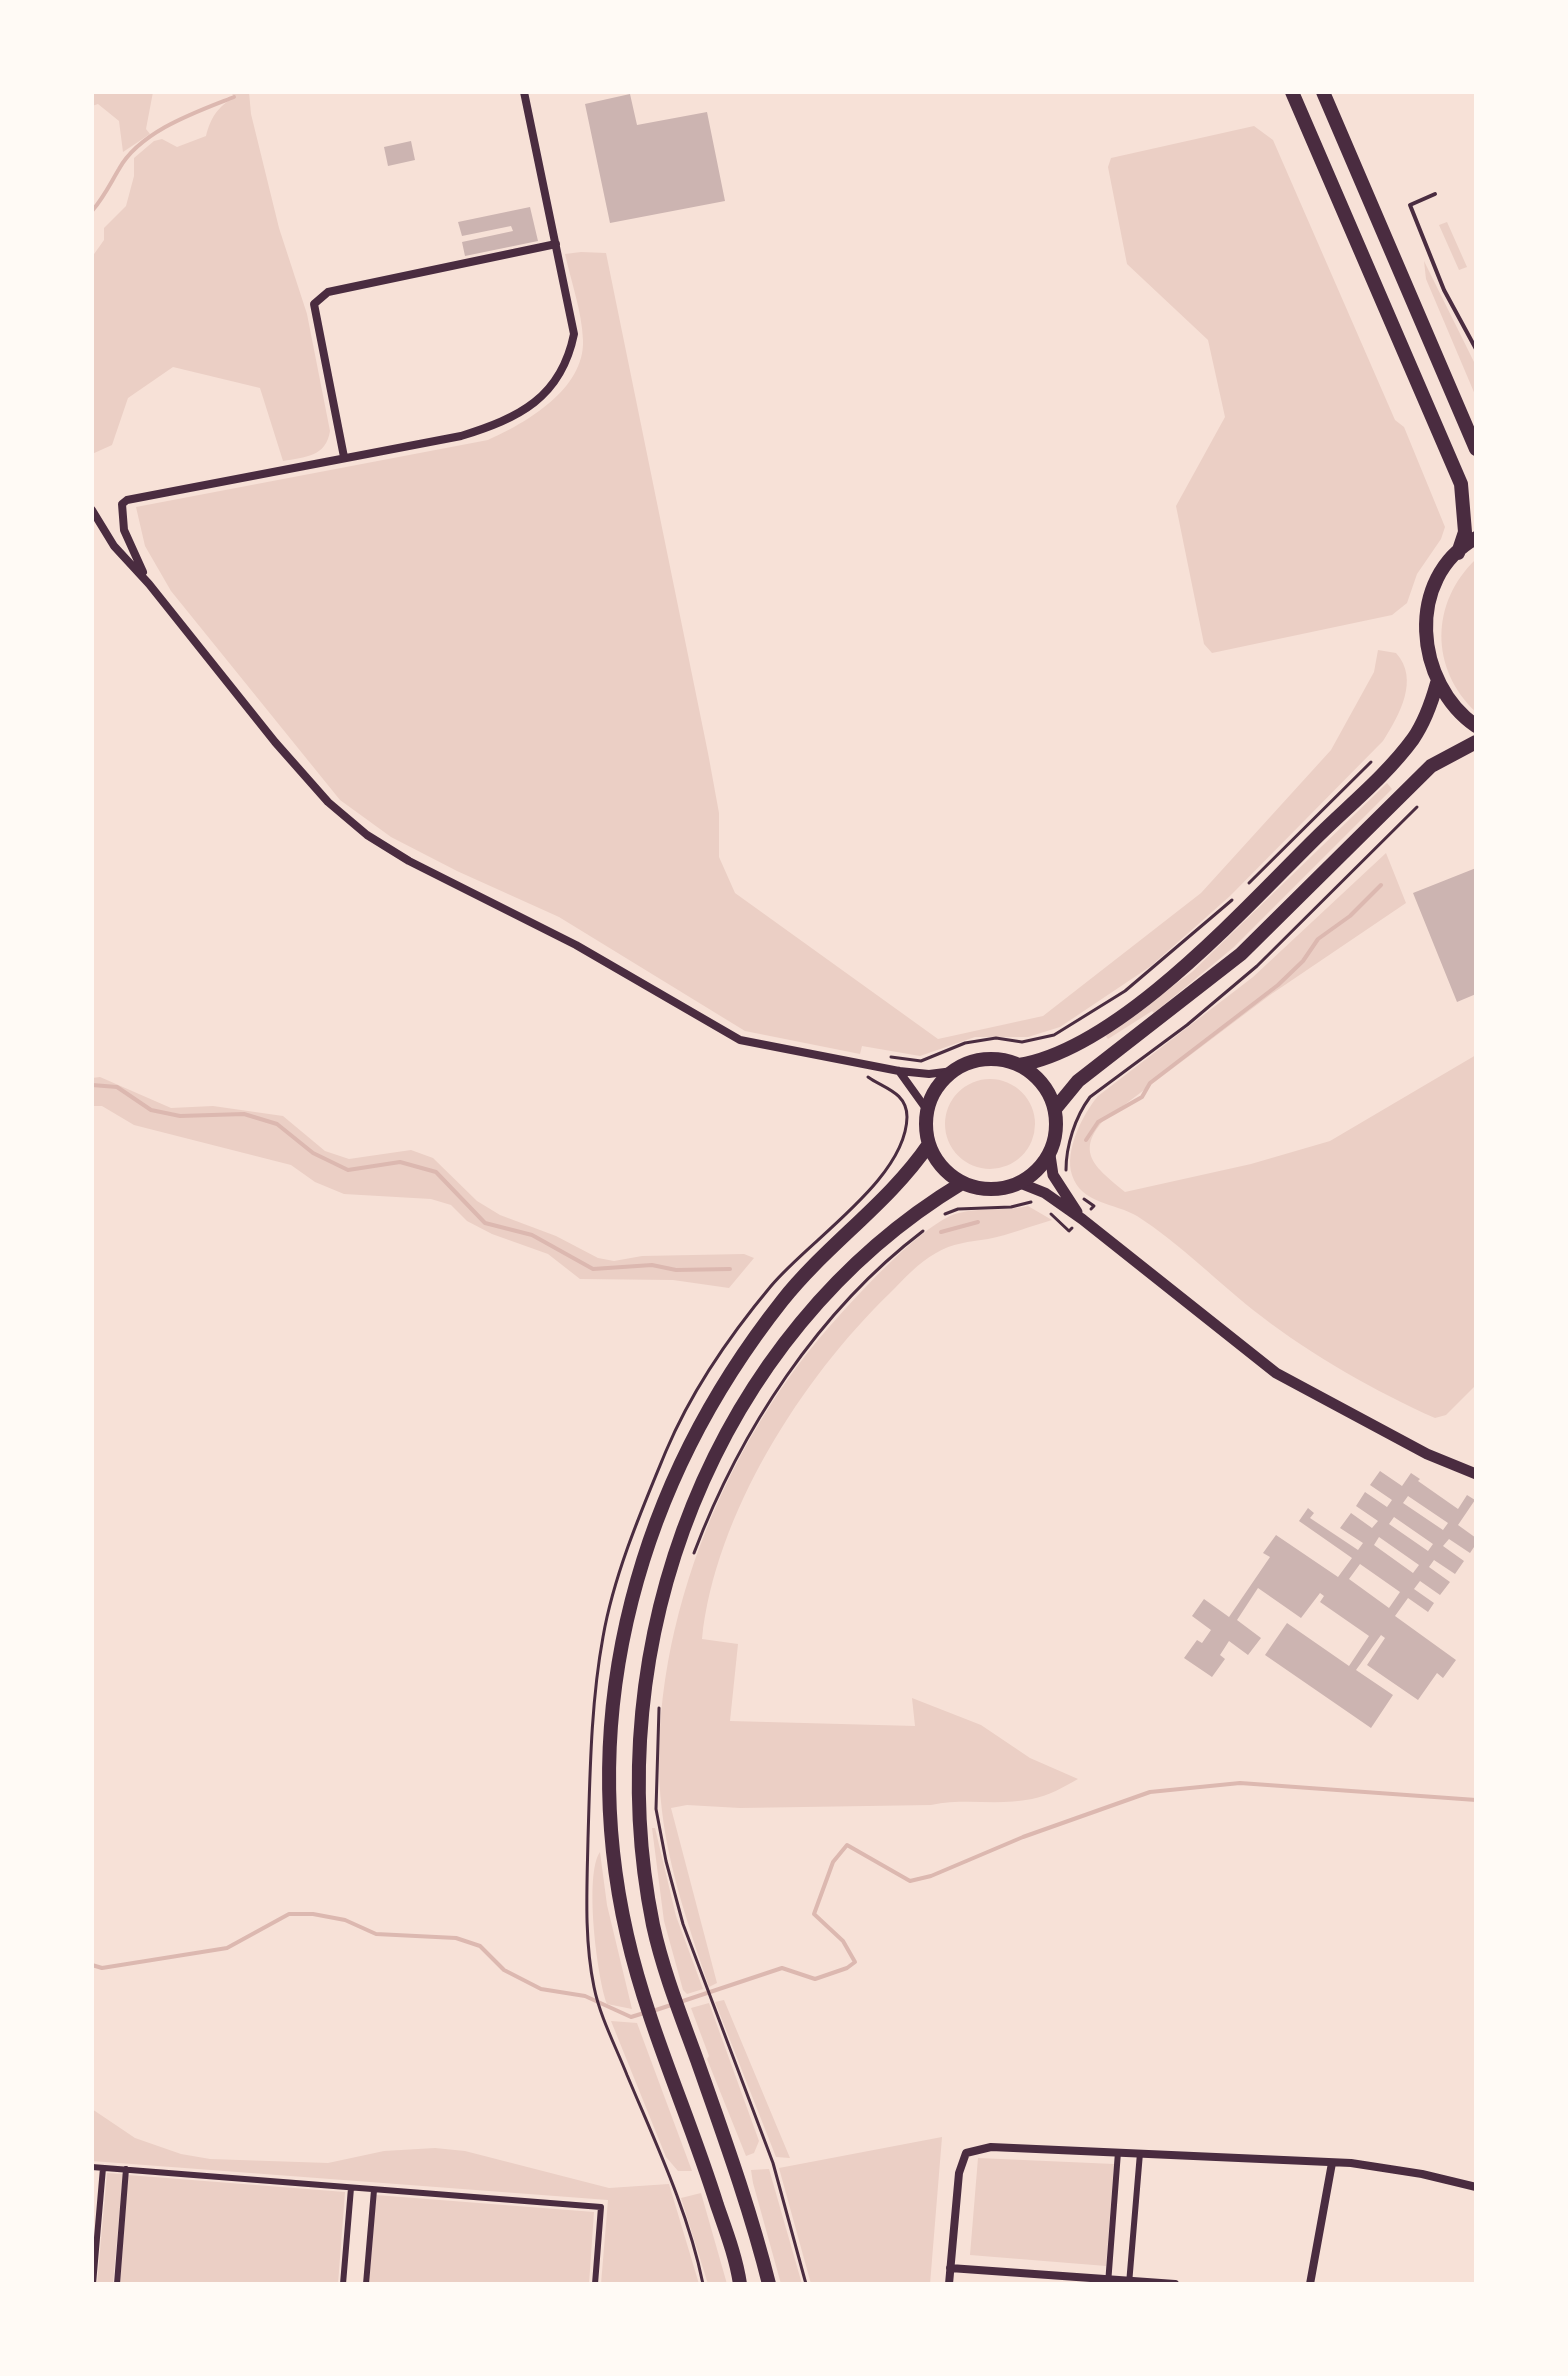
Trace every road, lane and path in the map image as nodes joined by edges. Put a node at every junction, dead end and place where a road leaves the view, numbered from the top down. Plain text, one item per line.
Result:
1 (524, 92) edge
2 (1292, 92) edge
3 (1323, 92) edge
4 (1435, 194) dead end
5 (556, 244) junction
6 (1476, 349) edge
7 (1476, 449) edge
8 (344, 457) junction
9 (92, 510) edge
10 (1476, 538) edge
11 (1458, 553) junction
12 (149, 584) junction
13 (1437, 683) junction
14 (1476, 726) edge
15 (1476, 742) edge
16 (1371, 762) dead end
17 (1417, 807) dead end
18 (1243, 889) dead end
19 (1233, 900) dead end
20 (891, 1057) dead end
21 (1019, 1065) junction
22 (899, 1071) junction
23 (953, 1071) junction
24 (1055, 1109) junction
25 (927, 1110) junction
26 (929, 1144) junction
27 (1050, 1155) junction
28 (1066, 1175) dead end
29 (962, 1183) junction
30 (1020, 1183) junction
31 (1075, 1192) dead end
32 (1040, 1204) dead end
33 (1050, 1213) dead end
34 (943, 1215) dead end
35 (1082, 1219) junction
36 (925, 1229) dead end
37 (1474, 1477) edge
38 (692, 1558) dead end
39 (659, 1701) dead end
40 (594, 1987) dead end
41 (1118, 2152) junction
42 (1140, 2153) junction
43 (1332, 2163) junction
44 (92, 2167) edge
45 (103, 2168) junction
46 (126, 2169) junction
47 (1476, 2187) edge
48 (351, 2188) junction
49 (374, 2190) junction
50 (950, 2268) junction
51 (1108, 2282) edge
52 (1129, 2282) edge
53 (93, 2284) edge
54 (117, 2284) edge
55 (343, 2284) edge
56 (366, 2284) edge
57 (595, 2284) edge
58 (703, 2284) edge
59 (740, 2284) edge
60 (769, 2284) edge
61 (806, 2284) edge
62 (949, 2284) edge
63 (1175, 2284) edge
64 (1310, 2284) edge

1 - 5 street
2 - 11 highway
3 - 7 highway
4 - 6 lane
5 - 8 street
5 - 8 street
8 - 12 street
9 - 12 street
10 - 11 highway
11 - 13 highway
12 - 22 street
13 - 14 highway
13 - 21 highway
15 - 24 highway
16 - 18 path
17 - 28 path
19 - 20 path
21 - 23 highway
21 - 24 highway
22 - 23 street
22 - 25 street
23 - 25 highway
24 - 27 highway
25 - 26 highway
26 - 29 highway
26 - 59 highway
27 - 30 highway
27 - 35 main road
29 - 30 highway
29 - 60 highway
30 - 35 main road
31 - 35 path
32 - 34 path
33 - 35 path
35 - 37 main road
36 - 38 path
39 - 61 path
40 - 58 path
41 - 42 street
41 - 50 street
41 - 51 street
42 - 43 street
42 - 52 street
43 - 47 street
43 - 64 street
44 - 45 street
45 - 46 street
45 - 53 street
46 - 48 street
46 - 54 street
48 - 49 street
48 - 55 street
49 - 56 street
49 - 57 street
50 - 51 street
50 - 62 street
51 - 52 street
52 - 63 street

